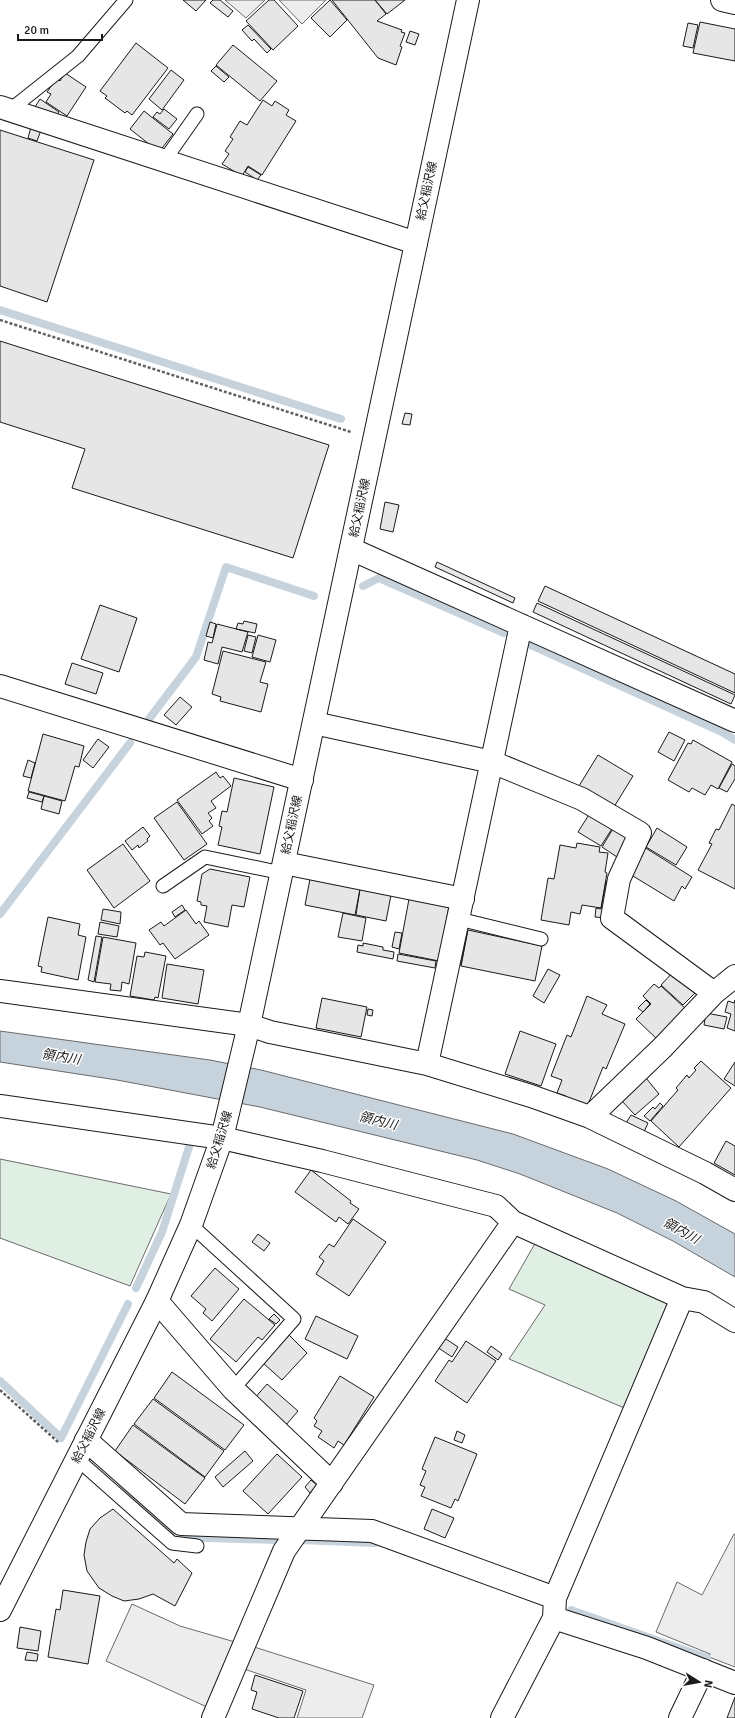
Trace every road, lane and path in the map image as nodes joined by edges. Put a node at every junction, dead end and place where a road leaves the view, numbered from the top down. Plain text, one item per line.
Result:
1 (126, 0) edge
2 (468, 0) edge
3 (722, 0) edge
4 (735, 3) edge
5 (5, 109) edge
6 (197, 114) dead end
7 (164, 161) junction
8 (416, 243) junction
9 (0, 320) edge
10 (374, 439) junction
11 (351, 549) junction
12 (521, 625) junction
13 (0, 686) edge
14 (735, 721) edge
15 (314, 723) junction
16 (492, 762) junction
17 (302, 780) junction
18 (283, 868) junction
19 (163, 886) dead end
20 (461, 909) junction
21 (541, 939) dead end
22 (735, 976) edge
23 (0, 991) edge
24 (714, 993) junction
25 (248, 1030) junction
26 (427, 1064) junction
27 (0, 1106) edge
28 (590, 1117) junction
29 (223, 1136) junction
30 (735, 1190) edge
31 (513, 1222) junction
32 (191, 1224) junction
33 (682, 1298) junction
34 (157, 1301) junction
35 (735, 1321) edge
36 (233, 1389) junction
37 (0, 1390) edge
38 (86, 1440) junction
39 (77, 1459) junction
40 (332, 1483) junction
41 (301, 1528) junction
42 (197, 1546) dead end
43 (554, 1608) junction
44 (0, 1610) edge
45 (703, 1670) junction
46 (735, 1683) edge
47 (213, 1718) edge
48 (502, 1718) edge
49 (680, 1718) edge

1 - 5 lane
2 - 8 street, 給父稲沢線
3 - 4 street
5 - 7 street
6 - 7 lane
7 - 8 street
8 - 10 street, 給父稲沢線
9 - 10 path
10 - 11 street, 給父稲沢線
11 - 12 street
11 - 15 street, 給父稲沢線
12 - 14 street
12 - 16 street
13 - 17 street
15 - 16 street
15 - 17 street, 給父稲沢線
16 - 20 street
16 - 24 street
17 - 18 street, 給父稲沢線
18 - 19 lane
18 - 20 street
18 - 25 street, 給父稲沢線
20 - 21 lane
20 - 26 street
22 - 24 street
23 - 25 street
24 - 28 street
25 - 26 street
25 - 29 street, 給父稲沢線
26 - 28 street
27 - 29 street
28 - 30 street
29 - 31 street
29 - 32 street, 給父稲沢線
31 - 33 street
31 - 40 street
32 - 34 street, 給父稲沢線
32 - 36 lane
33 - 35 street
33 - 43 street
34 - 36 street
34 - 38 street, 給父稲沢線
36 - 40 street
37 - 39 path
38 - 39 street, 給父稲沢線
38 - 41 street
39 - 42 lane
39 - 44 street, 給父稲沢線
40 - 41 street
41 - 43 street
41 - 47 street
43 - 45 street
43 - 48 street
45 - 46 street
45 - 49 street

